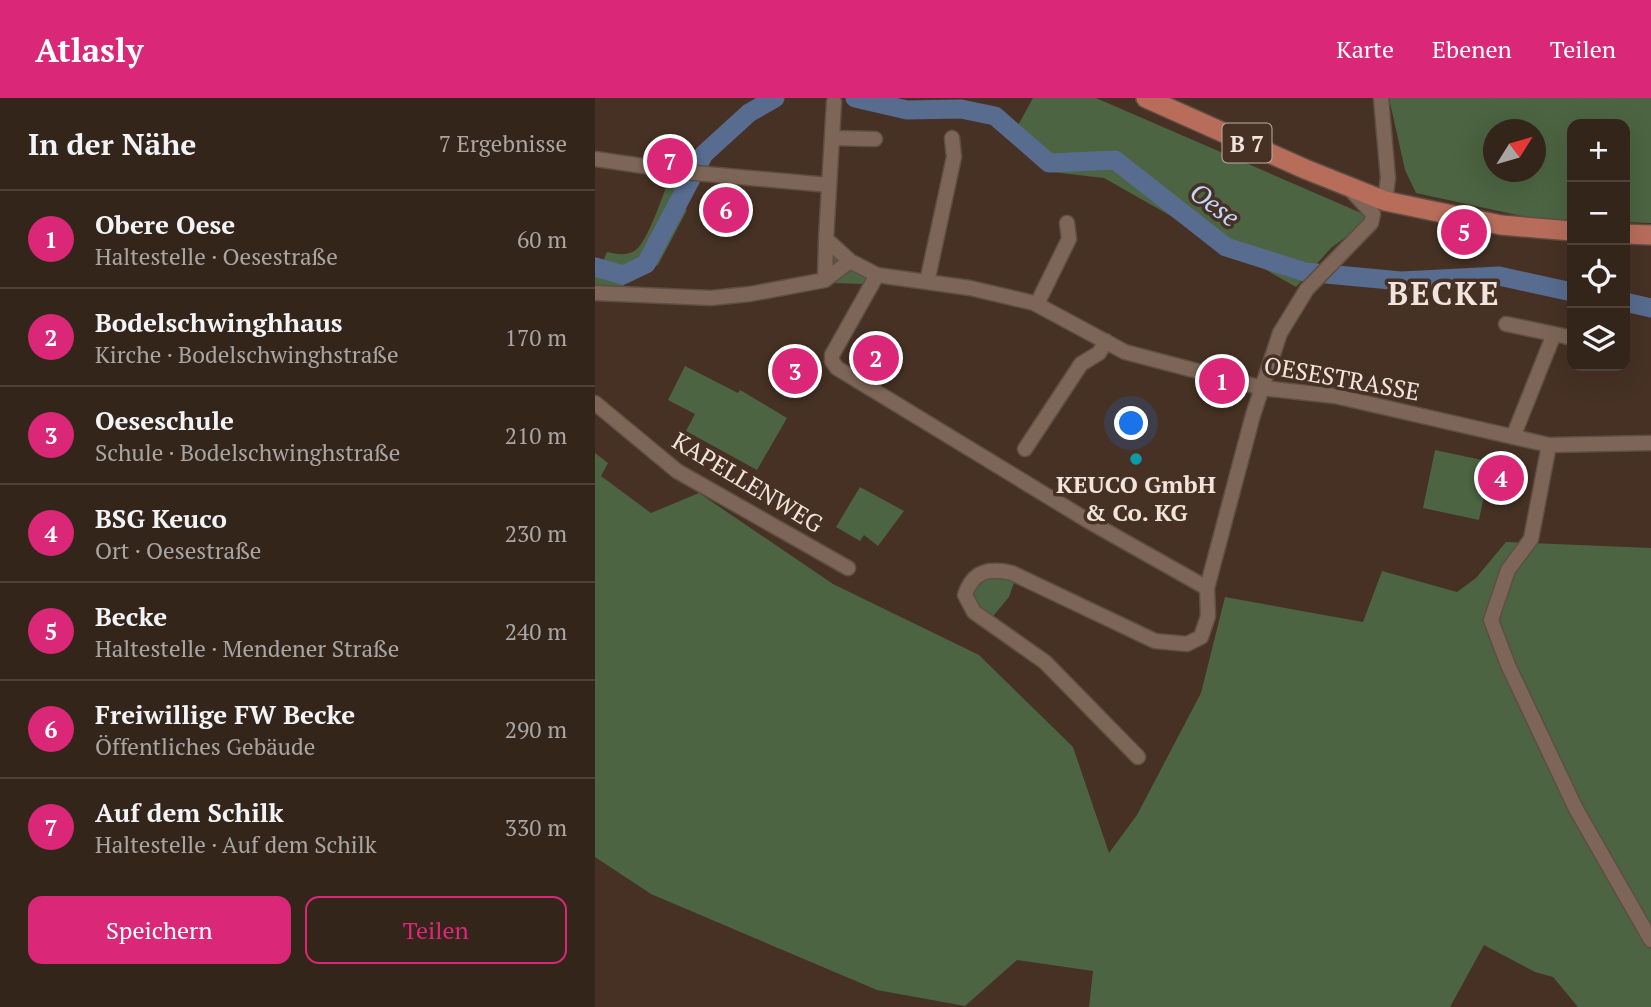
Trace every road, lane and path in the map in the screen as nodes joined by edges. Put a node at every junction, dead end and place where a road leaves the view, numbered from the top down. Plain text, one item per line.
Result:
1 (1146, 98) edge
2 (1381, 98) edge
3 (838, 104) edge
4 (833, 138) junction
5 (952, 138) dead end
6 (875, 139) dead end
7 (595, 159) edge
8 (829, 185) junction
9 (1349, 188) junction
10 (1385, 201) junction
11 (1067, 223) dead end
12 (1567, 231) edge
13 (1630, 234) edge
14 (1651, 235) edge
15 (826, 239) junction
16 (850, 261) junction
17 (877, 275) junction
18 (825, 280) junction
19 (927, 282) junction
20 (595, 293) edge
21 (1037, 304) junction
22 (1506, 324) dead end
23 (1555, 334) junction
24 (1567, 337) edge
25 (1106, 341) junction
26 (1262, 388) junction
27 (595, 403) edge
28 (1513, 437) junction
29 (1651, 443) edge
30 (1549, 445) junction
31 (1025, 449) dead end
32 (848, 568) dead end
33 (1207, 588) junction
34 (1138, 757) dead end
35 (1651, 940) edge

1 - 9 main road, B 7
2 - 10 street
3 - 4 street
4 - 6 street
4 - 8 street
5 - 19 street
7 - 8 street
8 - 15 street
9 - 10 main road, B 7
9 - 26 street
10 - 12 main road, B 7
11 - 21 street
13 - 14 main road
15 - 16 street, OESESTRASSE
15 - 18 street
16 - 17 street, OESESTRASSE
16 - 18 street
17 - 19 street, OESESTRASSE
17 - 33 street
18 - 20 street
19 - 21 street, OESESTRASSE
21 - 25 street, OESESTRASSE
22 - 23 street
23 - 24 street
23 - 28 street
25 - 26 street, OESESTRASSE
25 - 31 street
26 - 28 street, OESESTRASSE
26 - 33 street
27 - 32 street, KAPELLENWEG
28 - 30 street, OESESTRASSE
29 - 30 street, OESESTRASSE
30 - 35 street
33 - 34 street

